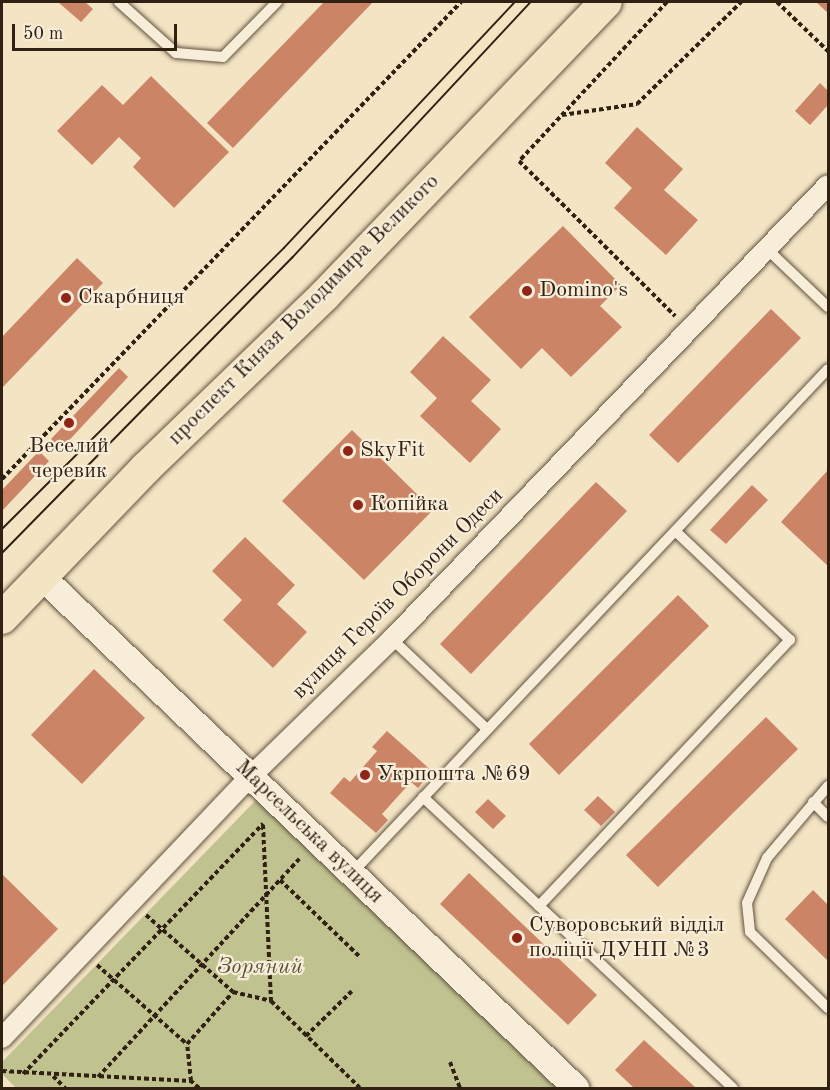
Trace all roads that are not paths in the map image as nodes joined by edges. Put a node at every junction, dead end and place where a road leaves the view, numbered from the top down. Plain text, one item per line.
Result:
1 (119, 2) edge
2 (277, 2) edge
3 (606, 2) edge
4 (828, 185) edge
5 (766, 248) junction
6 (828, 307) edge
7 (828, 369) edge
8 (675, 531) junction
9 (41, 576) junction
10 (2, 618) edge
11 (392, 639) junction
12 (487, 729) junction
13 (251, 776) junction
14 (828, 786) edge
15 (423, 797) junction
16 (813, 802) junction
17 (828, 817) edge
18 (352, 873) junction
19 (539, 906) junction
20 (828, 1008) edge
21 (2, 1038) edge
22 (576, 1089) edge
23 (733, 1089) edge

1 - 2 lane
3 - 9 main road, проспект Князя Володимира Великого
4 - 5 street, вулиця Героїв Оборони Одеси
5 - 6 lane
5 - 11 street, вулиця Героїв Оборони Одеси
7 - 8 lane
8 - 12 lane
8 - 19 lane
9 - 10 main road, проспект Князя Володимира Великого
9 - 13 street, Марсельська вулиця
11 - 12 lane
11 - 13 street, вулиця Героїв Оборони Одеси
12 - 15 lane
13 - 18 street, Марсельська вулиця
13 - 21 street, вулиця Героїв Оборони Одеси
14 - 16 lane
15 - 18 lane
15 - 19 lane
16 - 17 lane
16 - 20 lane
18 - 22 street, Марсельська вулиця
19 - 23 lane

